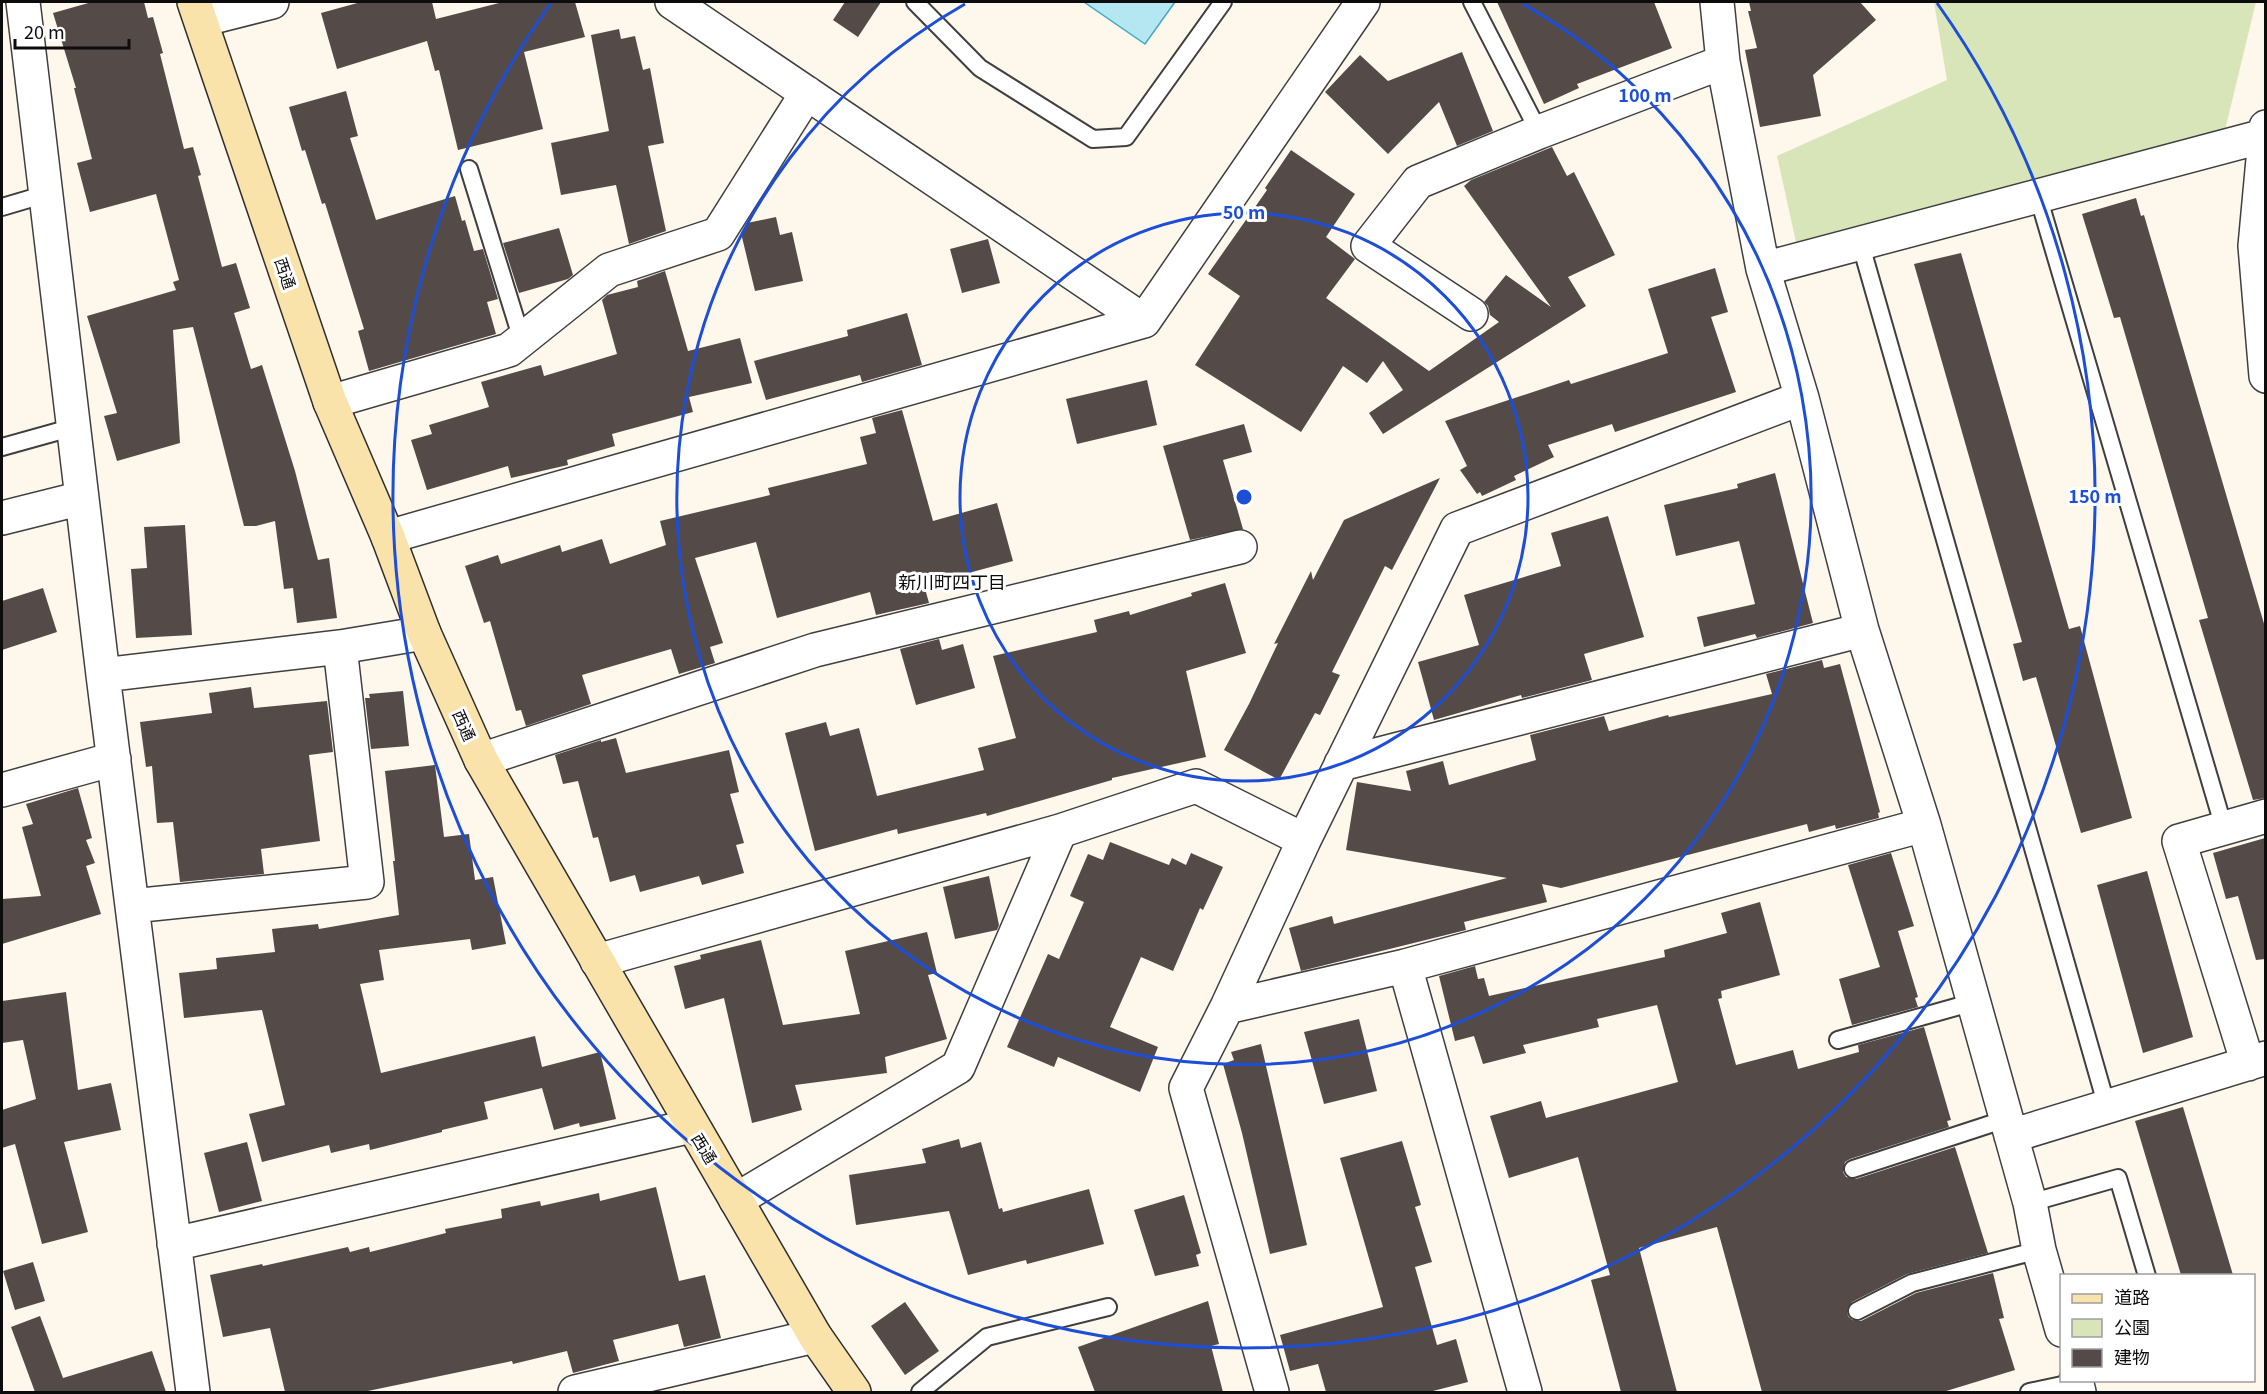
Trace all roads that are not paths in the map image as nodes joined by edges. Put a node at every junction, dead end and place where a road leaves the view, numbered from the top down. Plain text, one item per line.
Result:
1 (23, 2) edge
2 (272, 2) edge
3 (672, 2) edge
4 (915, 2) edge
5 (1223, 2) edge
6 (1363, 2) edge
7 (1472, 2) edge
8 (1717, 2) edge
9 (198, 11) edge
10 (1723, 62) junction
11 (807, 93) junction
12 (2265, 131) edge
13 (1539, 132) junction
14 (469, 169) dead end
15 (46, 194) junction
16 (2038, 196) junction
17 (2, 207) edge
18 (1860, 242) junction
19 (1762, 269) junction
20 (1471, 314) dead end
21 (1144, 321) junction
22 (522, 340) junction
23 (2265, 376) edge
24 (1803, 398) junction
25 (330, 402) junction
26 (74, 427) junction
27 (2, 447) edge
28 (82, 498) junction
29 (2, 518) edge
30 (388, 537) junction
31 (1240, 547) dead end
32 (1862, 630) junction
33 (424, 633) junction
34 (340, 647) junction
35 (103, 675) junction
36 (114, 759) junction
37 (481, 760) junction
38 (1341, 764) junction
39 (2, 790) edge
40 (2265, 816) edge
41 (1924, 825) junction
42 (2224, 828) junction
43 (1060, 831) junction
44 (1304, 840) junction
45 (132, 906) junction
46 (597, 961) junction
47 (1405, 966) junction
48 (1974, 1002) junction
49 (1227, 1006) junction
50 (1838, 1040) dead end
51 (2257, 1061) edge
52 (2107, 1107) junction
53 (692, 1126) junction
54 (2009, 1127) junction
55 (1853, 1170) dead end
56 (736, 1200) junction
57 (2030, 1203) junction
58 (174, 1244) junction
59 (2039, 1250) junction
60 (2147, 1274) edge
61 (1108, 1307) dead end
62 (1857, 1311) dead end
63 (2060, 1326) edge
64 (815, 1336) junction
65 (2078, 1384) edge
66 (193, 1392) edge
67 (575, 1392) edge
68 (854, 1392) edge
69 (920, 1392) edge
70 (1272, 1392) edge
71 (1526, 1392) edge
72 (2029, 1392) edge

1 - 15 street
2 - 9 street
3 - 11 street
4 - 5 lane
6 - 21 street
7 - 13 lane
8 - 10 street
9 - 25 street, 西通
10 - 13 street
10 - 19 street
11 - 21 street
11 - 22 street
12 - 16 street
12 - 23 street
13 - 20 street
14 - 22 lane
15 - 17 lane
15 - 26 street
16 - 18 street
16 - 42 lane
18 - 19 street
18 - 52 lane
19 - 24 street
21 - 30 street
22 - 25 street
24 - 32 street
24 - 38 street
25 - 30 street, 西通
26 - 27 lane
26 - 28 street
28 - 29 street
28 - 35 street
30 - 33 street, 西通
31 - 37 street
32 - 38 street
32 - 41 street
33 - 34 street
33 - 37 street, 西通
34 - 35 street
34 - 45 street
35 - 36 street
36 - 39 street
36 - 45 street
37 - 46 street, 西通
38 - 44 street
40 - 42 street
41 - 47 street
41 - 48 street
42 - 51 street
43 - 44 street
43 - 46 street
43 - 56 street
44 - 49 street
45 - 58 street
46 - 53 street, 西通
47 - 49 street
47 - 71 street
48 - 50 lane
48 - 54 street
49 - 70 street
51 - 52 street
52 - 54 street
53 - 56 street, 西通
53 - 58 street
54 - 55 lane
54 - 57 street
56 - 64 street, 西通
57 - 59 street
57 - 60 lane
58 - 66 street
59 - 62 lane
59 - 63 street
61 - 69 lane
64 - 67 street
64 - 68 street, 西通
65 - 72 lane

